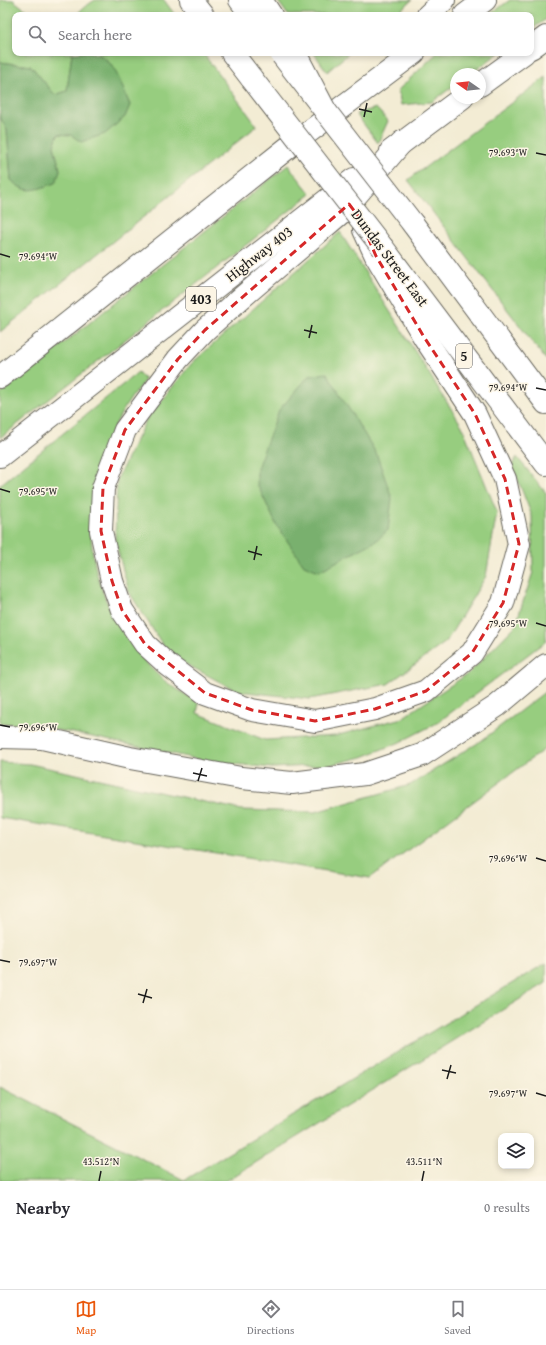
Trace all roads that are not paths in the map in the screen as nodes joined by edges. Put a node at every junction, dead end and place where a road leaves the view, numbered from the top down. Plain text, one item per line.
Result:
1 (191, 0) edge
2 (240, 0) edge
3 (261, 0) edge
4 (444, 0) edge
5 (485, 0) edge
6 (201, 12) edge
7 (249, 12) edge
8 (269, 12) edge
9 (431, 12) edge
10 (469, 12) edge
11 (546, 37) edge
12 (534, 46) edge
13 (234, 56) edge
14 (287, 56) edge
15 (385, 56) edge
16 (410, 56) edge
17 (520, 56) edge
18 (486, 81) edge
19 (454, 104) edge
20 (402, 142) junction
21 (290, 146) junction
22 (380, 252) junction
23 (0, 377) edge
24 (546, 403) edge
25 (0, 456) edge
26 (546, 464) edge
27 (546, 665) edge
28 (0, 737) edge

1 - 6 main road
2 - 7 main road
3 - 8 main road
4 - 9 main road
5 - 10 main road
11 - 12 main road
13 - 22 main road, Dundas Street East / 5, bridge
14 - 24 main road, bridge
15 - 21 main road
16 - 21 main road
17 - 18 main road
19 - 20 main road, Highway 403 / 403
20 - 22 main road
20 - 25 main road, Highway 403 / 403
21 - 23 main road
22 - 26 main road, Dundas Street East / 5
27 - 28 main road

